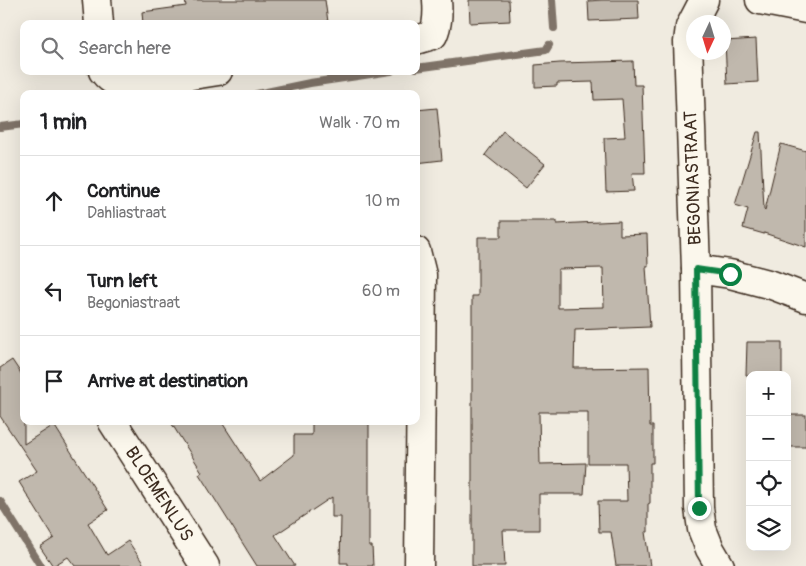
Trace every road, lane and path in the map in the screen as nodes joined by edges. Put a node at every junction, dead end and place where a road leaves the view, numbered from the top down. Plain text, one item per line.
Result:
1 (97, 0) edge
2 (437, 0) edge
3 (704, 0) edge
4 (760, 0) edge
5 (806, 9) edge
6 (99, 20) edge
7 (420, 39) edge
8 (107, 75) edge
9 (192, 75) edge
10 (420, 266) edge
11 (696, 269) junction
12 (806, 298) edge
13 (115, 425) edge
14 (206, 566) edge
15 (419, 566) edge
16 (720, 566) edge

1 - 6 street
2 - 7 street
3 - 11 street, BEGONIASTRAAT
4 - 5 street
8 - 9 street
10 - 15 street
11 - 12 street
11 - 16 street, BEGONIASTRAAT
13 - 14 street, BLOEMENLUS

